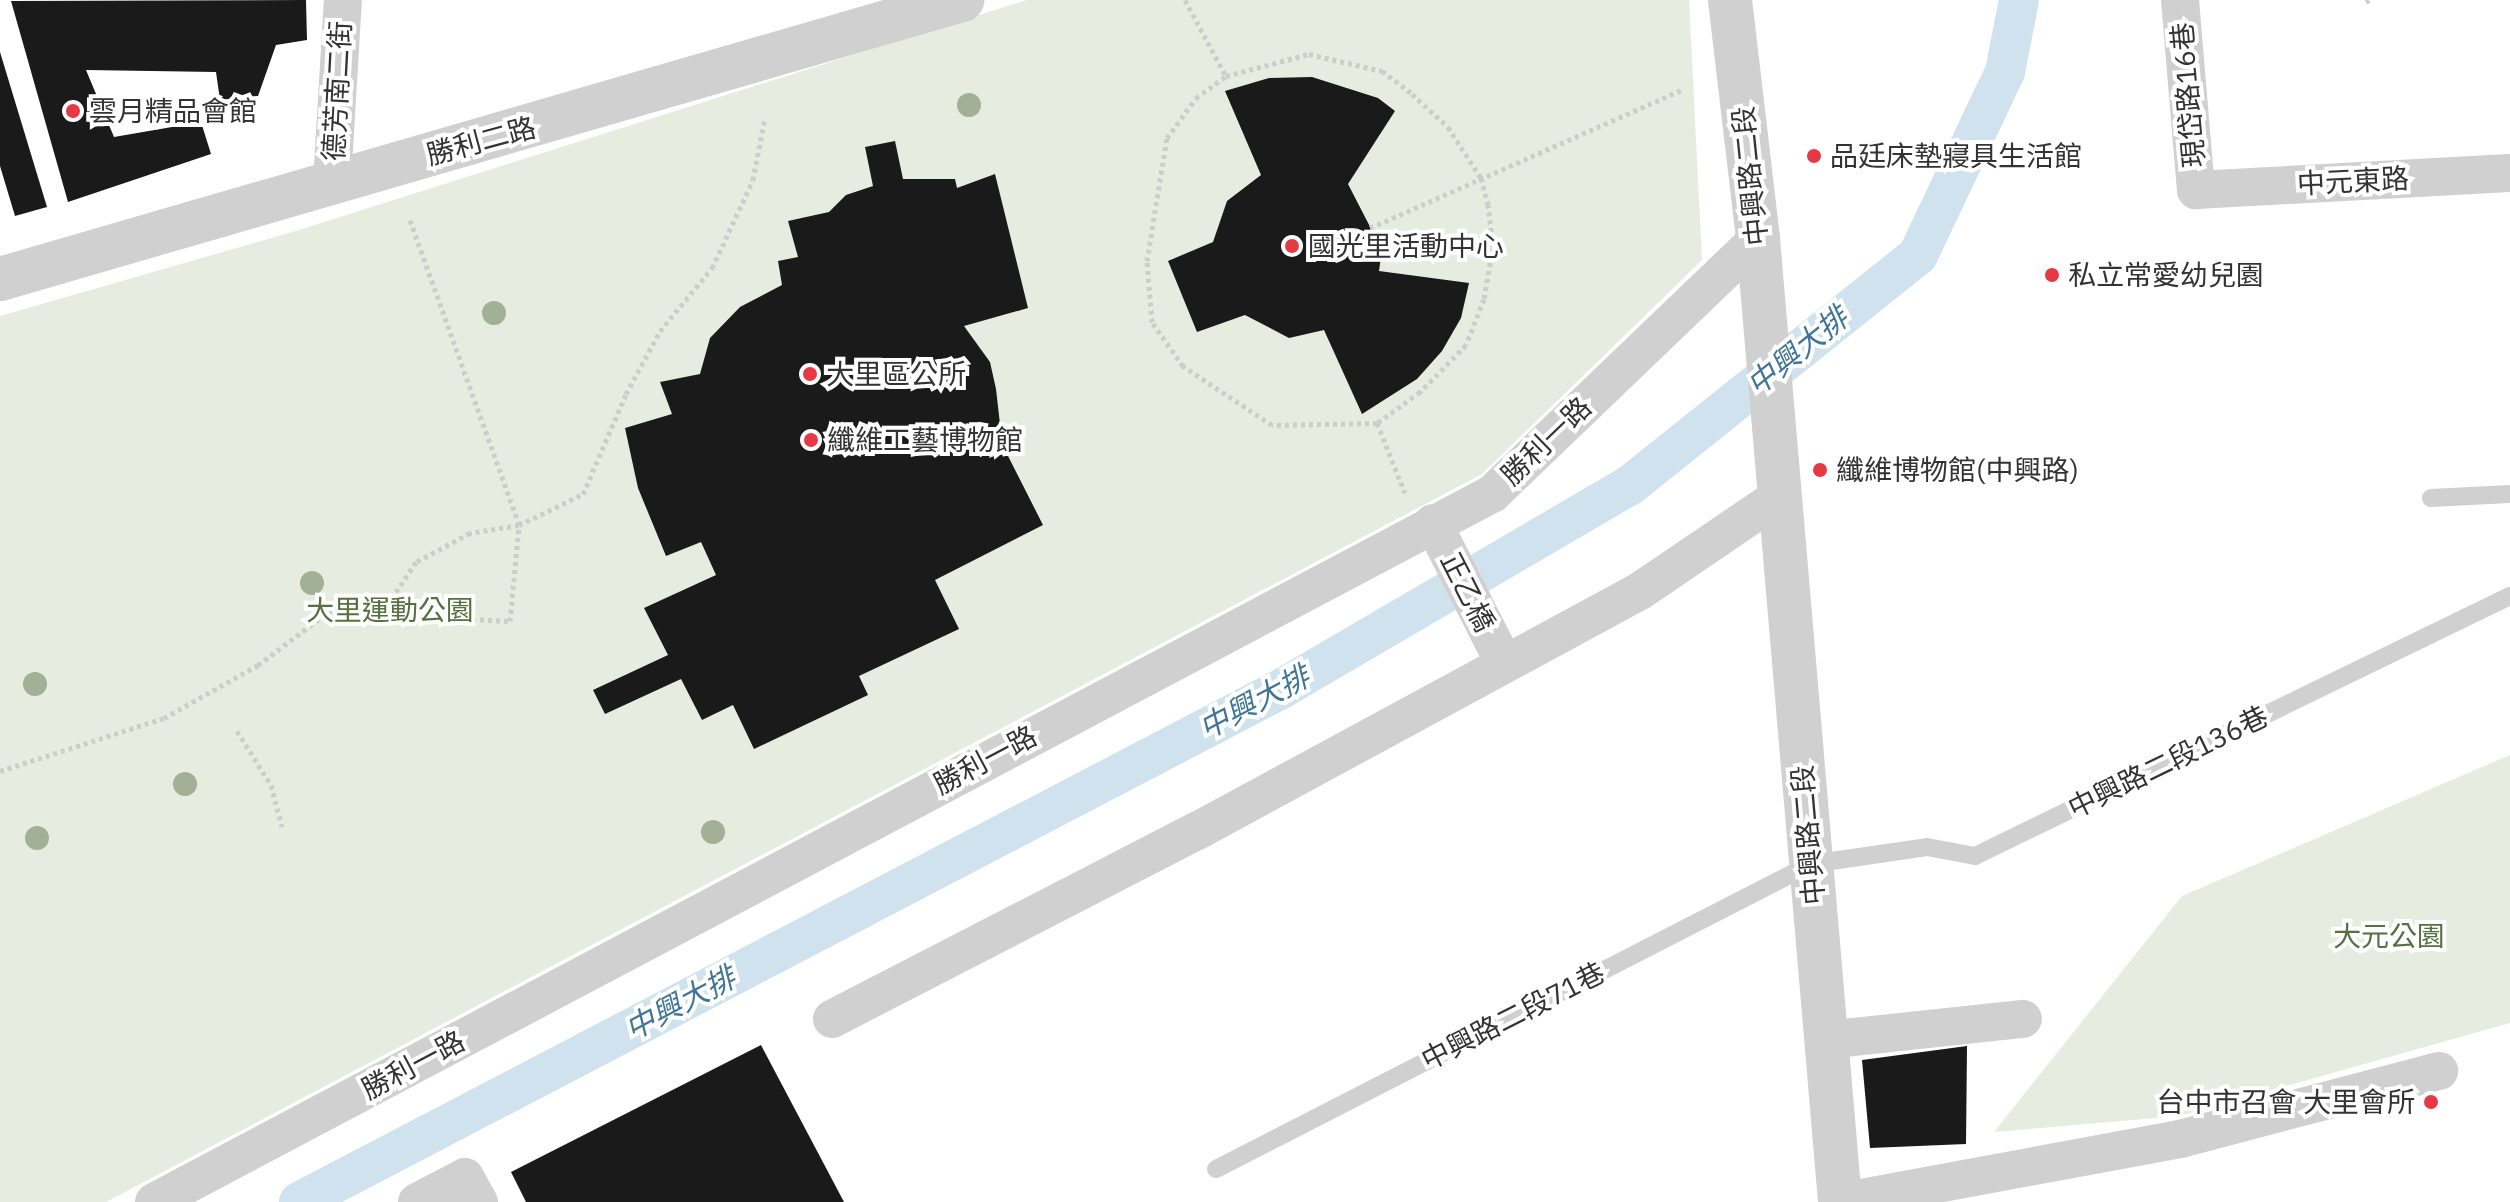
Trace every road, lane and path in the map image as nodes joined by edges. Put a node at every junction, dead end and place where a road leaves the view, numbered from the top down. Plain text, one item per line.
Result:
1 (343, 0) edge
2 (962, 0) edge
3 (1185, 0) edge
4 (1730, 0) edge
5 (2180, 0) edge
6 (1226, 76) junction
7 (1681, 90) dead end
8 (765, 117) dead end
9 (2510, 173) edge
10 (1481, 178) junction
11 (332, 183) junction
12 (2196, 190) joint
13 (410, 220) dead end
14 (1370, 228) dead end
15 (1758, 239) junction
16 (0, 279) edge
17 (1377, 423) junction
18 (1776, 483) junction
19 (1405, 493) dead end
20 (2510, 494) edge
21 (2431, 498) dead end
22 (1433, 523) junction
23 (519, 525) junction
24 (2510, 596) edge
25 (382, 613) junction
26 (1503, 661) junction
27 (237, 731) dead end
28 (0, 771) edge
29 (282, 827) dead end
30 (1811, 864) junction
31 (832, 1019) dead end
32 (2023, 1019) dead end
33 (1825, 1040) junction
34 (2439, 1071) dead end
35 (1216, 1169) dead end
36 (154, 1202) edge
37 (417, 1202) edge
38 (479, 1202) edge
39 (1840, 1202) edge

1 - 11 street, 德芳南二街
2 - 11 street, 勝利二路
3 - 6 path
4 - 15 street, 中興路二段
5 - 12 street, 現岱路16巷
6 - 10 path
6 - 17 path
7 - 10 path
8 - 23 path
9 - 12 street, 中元東路
10 - 14 path
10 - 17 path
11 - 16 street, 勝利二路
13 - 23 path
15 - 18 street, 中興路二段
15 - 22 street, 勝利一路
17 - 19 path
18 - 26 street
18 - 30 street, 中興路二段
20 - 21 lane
22 - 26 street, 正乙橋
22 - 36 street, 勝利一路
23 - 25 path
23 - 25 path
24 - 30 lane, 中興路二段136巷
25 - 28 path
26 - 31 street
27 - 29 path
30 - 33 street, 中興路二段
30 - 35 lane, 中興路二段71巷
32 - 33 street
33 - 39 street, 中興路二段
34 - 39 street
37 - 38 street

